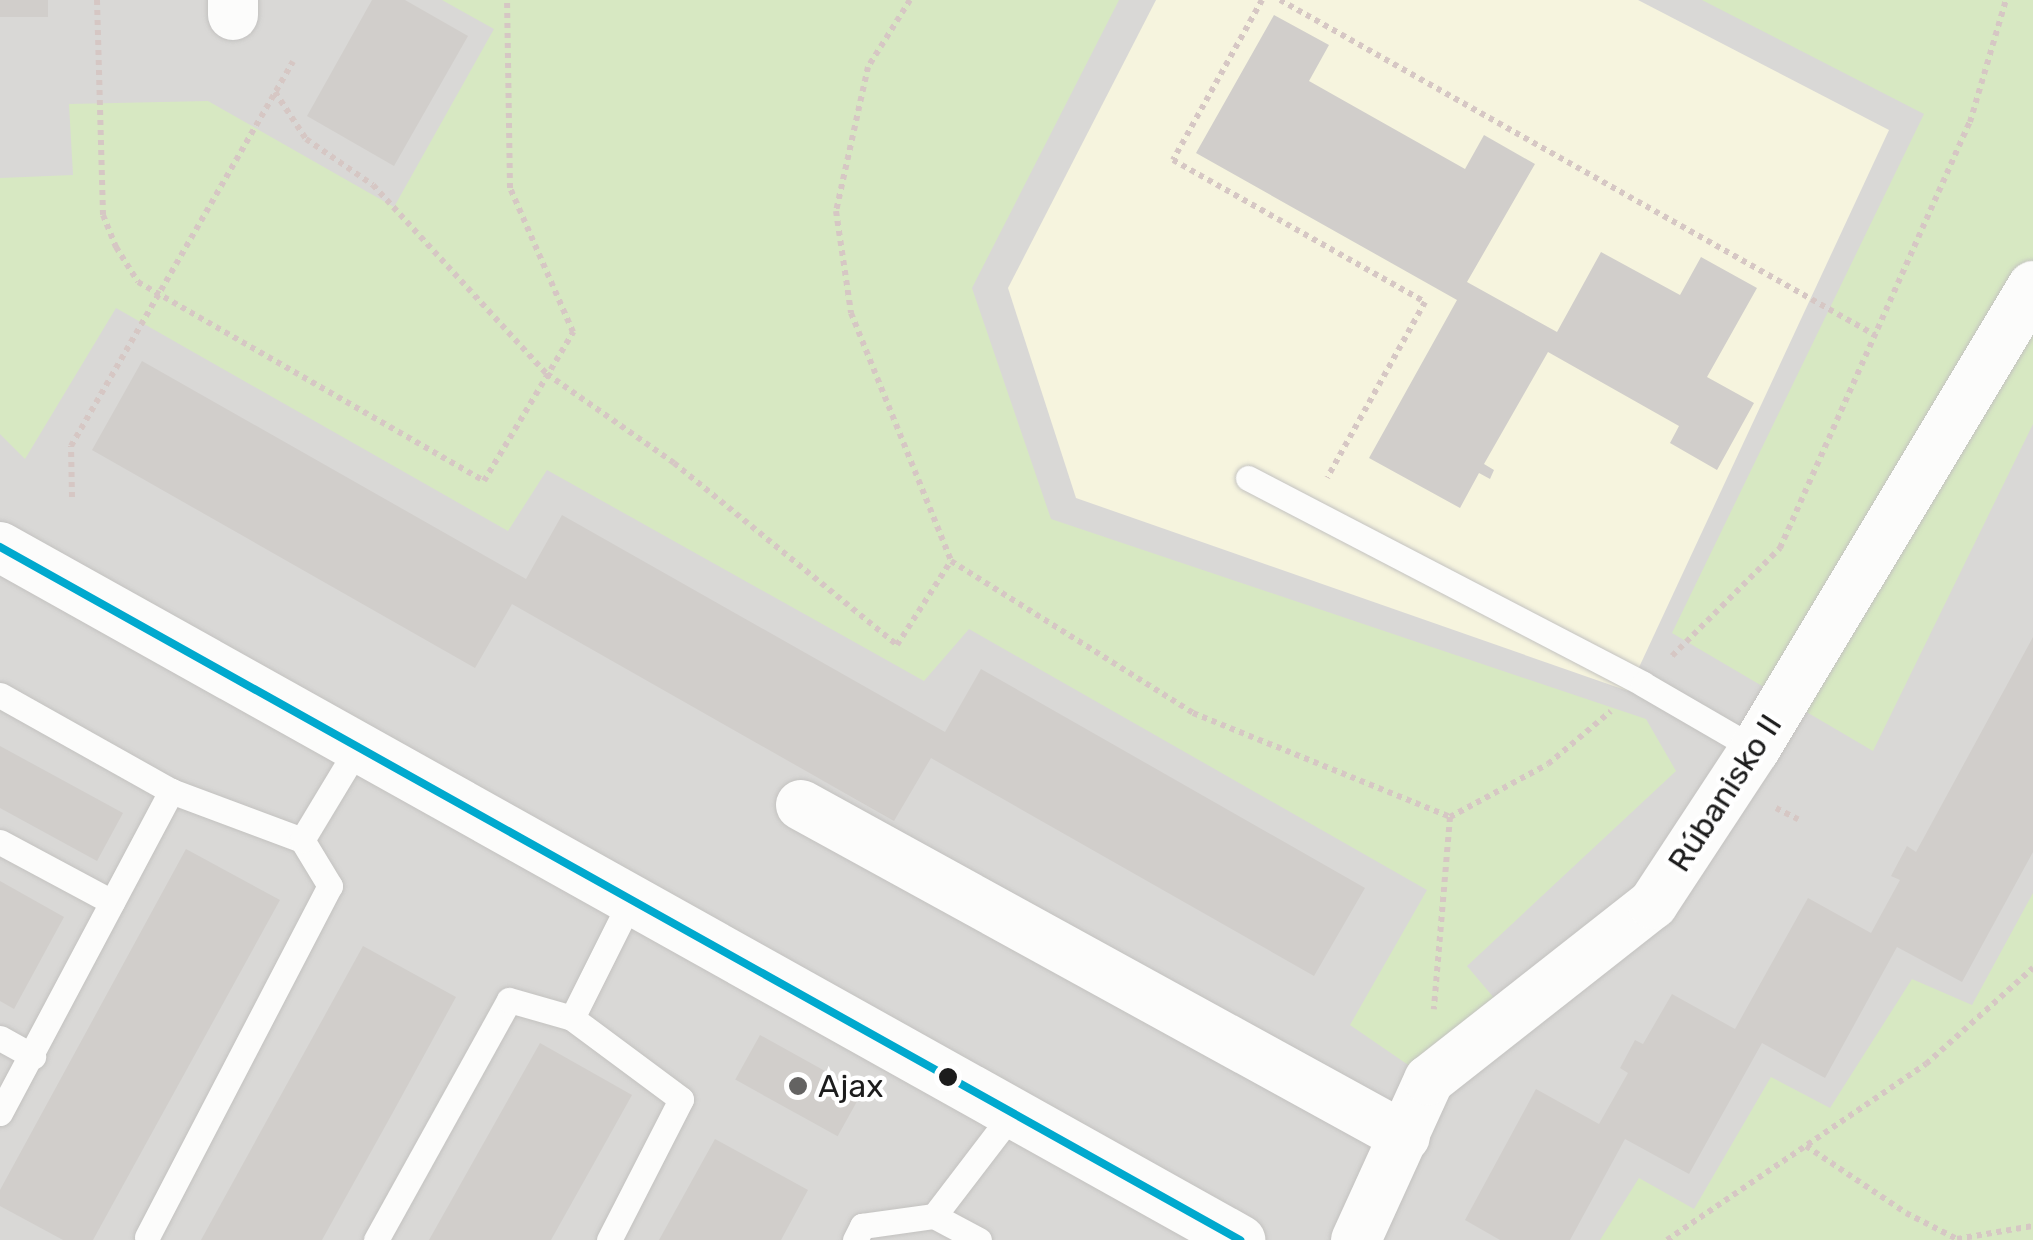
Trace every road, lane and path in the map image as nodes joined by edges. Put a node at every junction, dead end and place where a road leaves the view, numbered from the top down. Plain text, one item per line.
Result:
1 (97, 0) edge
2 (508, 0) edge
3 (910, 0) edge
4 (1262, 0) edge
5 (1280, 0) edge
6 (2006, 0) edge
7 (292, 62) dead end
8 (275, 92) junction
9 (2033, 286) edge
10 (162, 294) junction
11 (1874, 335) junction
12 (547, 374) junction
13 (1248, 478) dead end
14 (72, 498) dead end
15 (1309, 510) junction
16 (1, 552) edge
17 (951, 561) junction
18 (1644, 684) junction
19 (0, 694) edge
20 (358, 747) junction
21 (1755, 749) junction
22 (171, 790) junction
23 (801, 805) dead end
24 (1450, 816) junction
25 (302, 840) junction
26 (0, 842) edge
27 (631, 900) junction
28 (112, 902) junction
29 (2033, 968) edge
30 (572, 1018) junction
31 (0, 1038) edge
32 (34, 1056) junction
33 (1429, 1080) junction
34 (0, 1113) edge
35 (1012, 1114) junction
36 (1405, 1137) junction
37 (1806, 1146) junction
38 (934, 1216) junction
39 (2033, 1226) edge
40 (147, 1238) edge
41 (376, 1240) edge
42 (609, 1240) edge
43 (855, 1240) edge
44 (979, 1240) edge
45 (1240, 1240) edge
46 (1356, 1240) edge
47 (1666, 1240) edge

1 - 10 path
2 - 12 path
3 - 17 path
4 - 15 path
5 - 11 path
6 - 11 path
7 - 8 path
8 - 10 path
8 - 12 path
9 - 21 street, Rúbanisko II
10 - 12 path
10 - 14 path
11 - 18 path
12 - 17 path
13 - 15 lane
15 - 18 lane
16 - 20 street
17 - 24 path
18 - 21 lane
18 - 24 path
19 - 22 lane
20 - 25 lane
20 - 27 street
21 - 33 street, Rúbanisko II
22 - 25 lane
22 - 28 lane
23 - 36 street
24 - 33 path
25 - 40 lane
26 - 28 lane
27 - 30 lane
27 - 35 street
28 - 32 lane
29 - 37 path
30 - 41 lane
30 - 42 lane
31 - 32 lane
32 - 34 lane
33 - 36 street, Rúbanisko II
35 - 38 lane
35 - 45 street
36 - 46 street, Rúbanisko II
37 - 39 path
37 - 47 path
38 - 43 lane
38 - 44 lane

